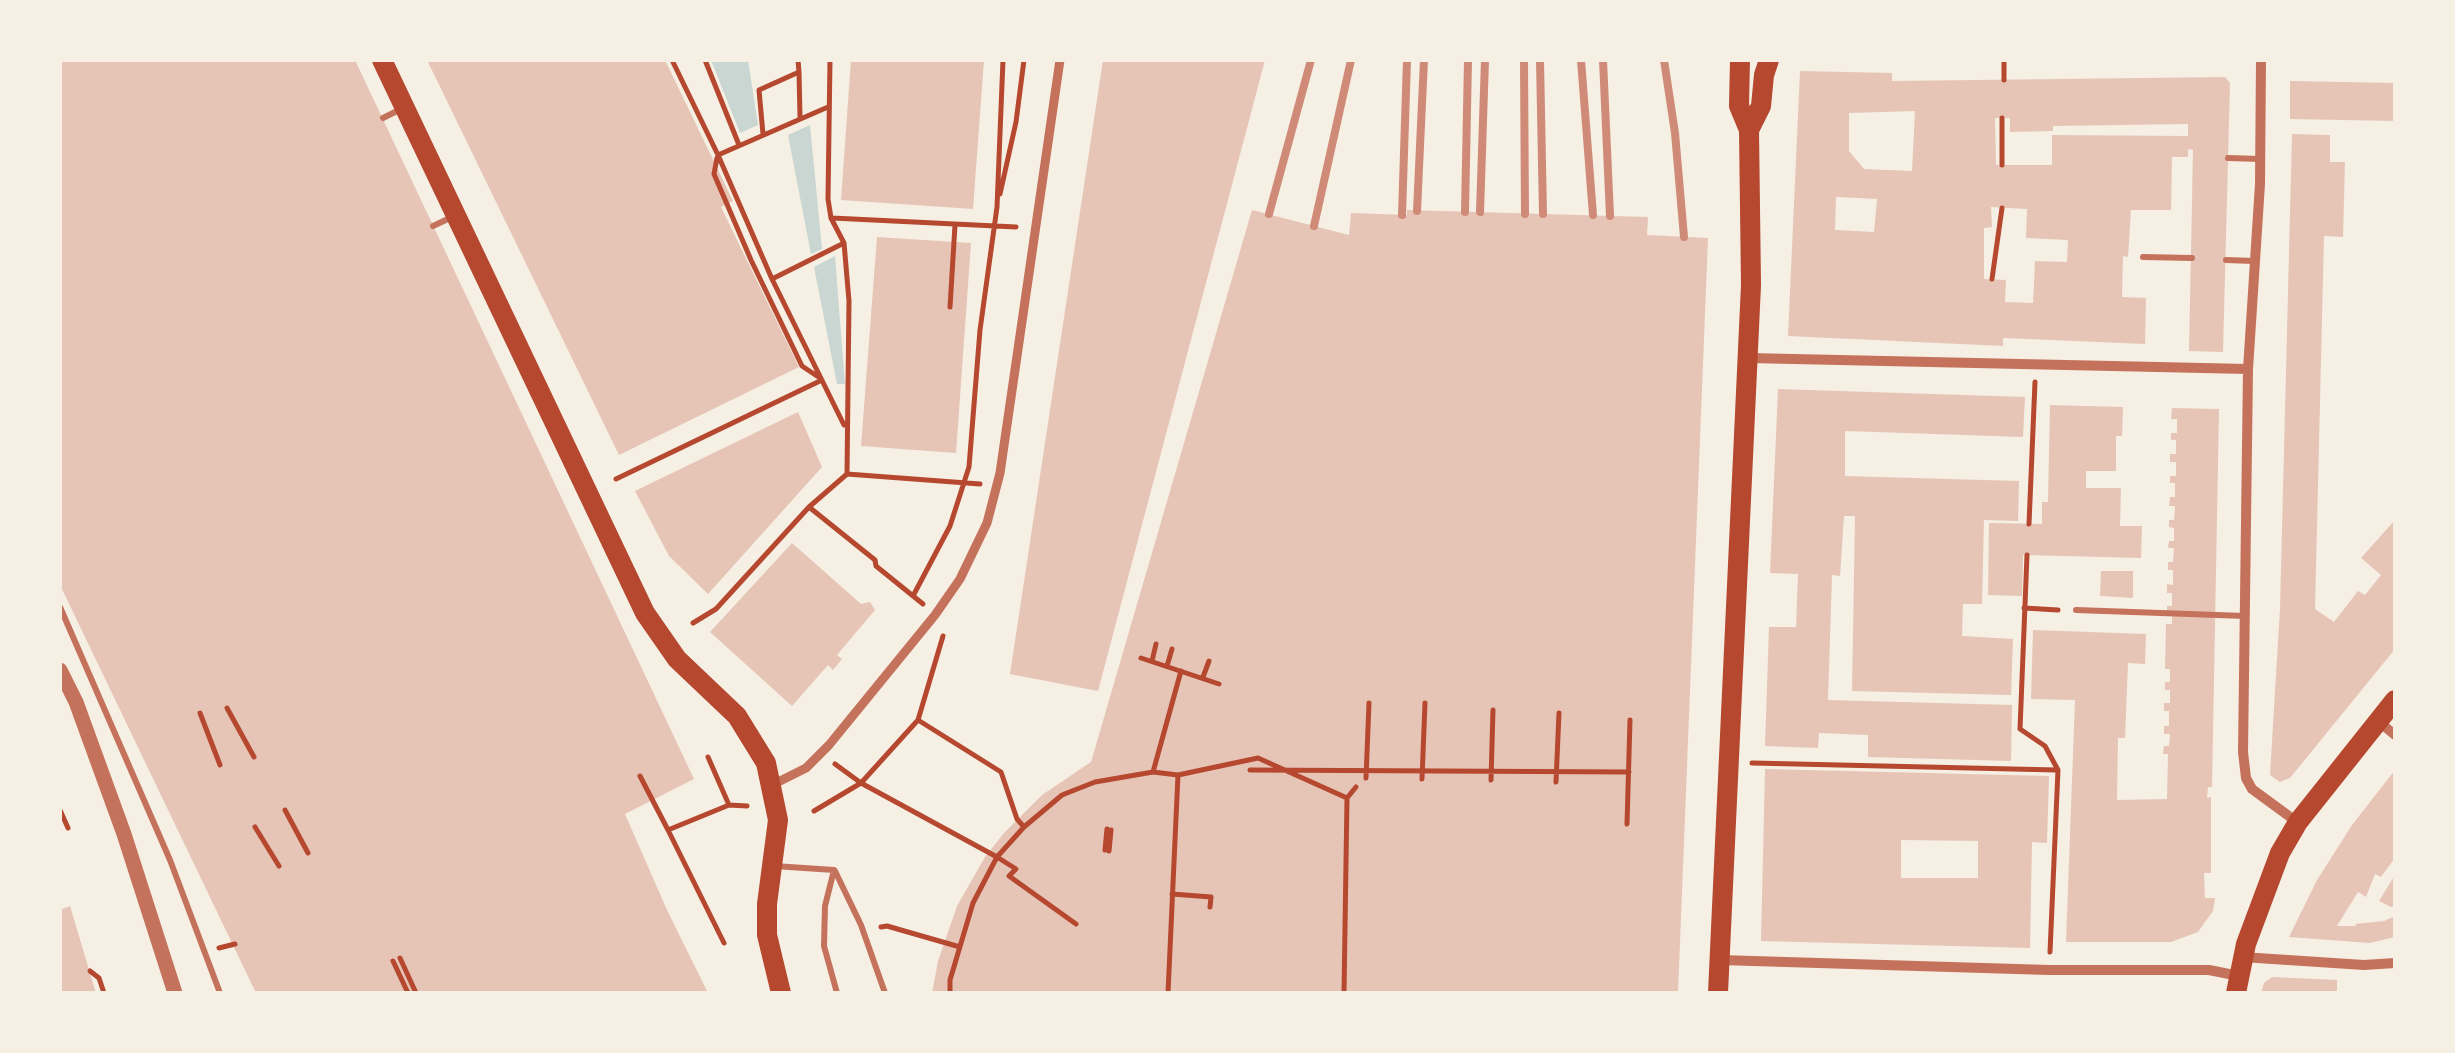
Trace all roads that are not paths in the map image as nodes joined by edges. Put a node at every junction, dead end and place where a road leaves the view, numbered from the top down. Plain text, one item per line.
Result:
1 (382, 60) edge
2 (1060, 60) edge
3 (1740, 60) edge
4 (1769, 60) edge
5 (2261, 60) edge
6 (404, 107) junction
7 (383, 118) dead end
8 (1749, 130) junction
9 (2228, 158) dead end
10 (2260, 159) junction
11 (456, 215) junction
12 (434, 226) dead end
13 (2143, 257) dead end
14 (2192, 258) dead end
15 (2226, 260) dead end
16 (2255, 262) junction
17 (1748, 358) junction
18 (2248, 368) junction
19 (60, 607) edge
20 (2076, 610) road end
21 (2246, 616) junction
22 (60, 670) edge
23 (2395, 700) edge
24 (2378, 720) junction
25 (2395, 735) edge
26 (772, 785) junction
27 (2298, 822) junction
28 (773, 866) junction
29 (834, 870) junction
30 (1720, 960) junction
31 (2395, 962) edge
32 (2239, 975) edge
33 (175, 993) edge
34 (220, 993) edge
35 (781, 993) edge
36 (838, 993) edge
37 (885, 993) edge
38 (1718, 993) edge

1 - 6 main road
2 - 26 street
3 - 8 main road
4 - 8 main road
5 - 10 street
6 - 7 lane
6 - 11 main road
8 - 17 main road
9 - 10 lane
10 - 16 street
11 - 12 lane
11 - 26 main road
13 - 14 lane
15 - 16 lane
16 - 18 street
17 - 18 street
17 - 30 main road
18 - 21 street
19 - 34 lane
20 - 21 lane
21 - 27 street
22 - 33 street
23 - 24 main road
24 - 25 street
24 - 27 main road
26 - 28 main road
27 - 32 main road
28 - 29 lane
28 - 35 main road
29 - 36 lane
29 - 37 lane
30 - 32 street
30 - 38 main road
31 - 32 street

